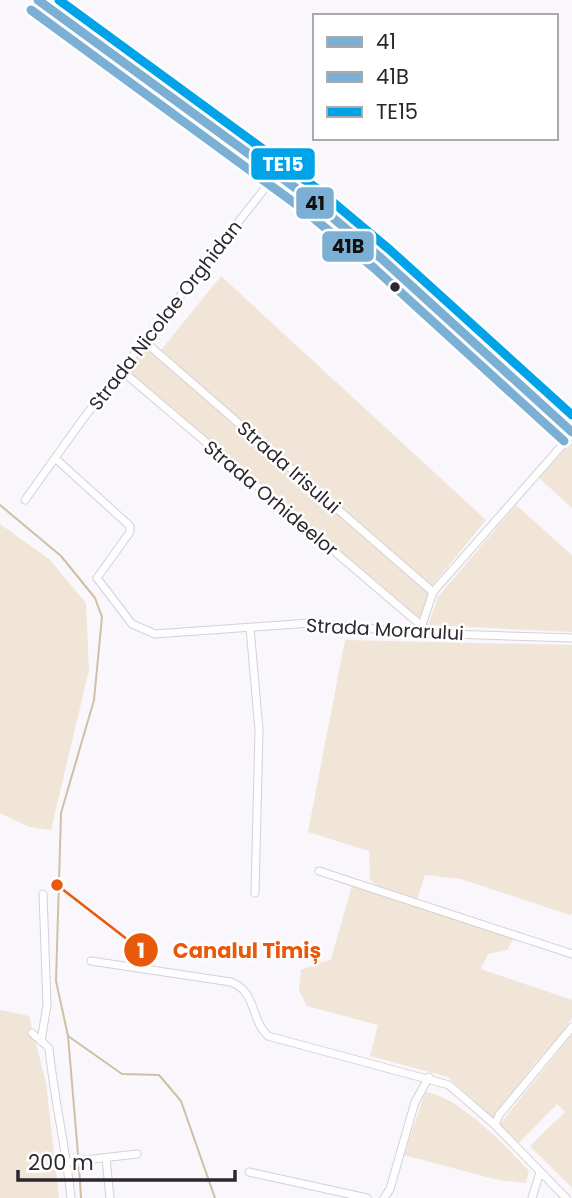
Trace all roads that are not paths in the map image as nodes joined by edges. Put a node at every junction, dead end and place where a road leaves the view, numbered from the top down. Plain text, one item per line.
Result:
1 (38, 0) edge
2 (277, 173) junction
3 (144, 341) junction
4 (121, 370) junction
5 (572, 433) edge
6 (56, 459) junction
7 (25, 500) dead end
8 (433, 592) junction
9 (250, 628) junction
10 (420, 629) junction
11 (572, 638) edge
12 (318, 871) dead end
13 (255, 893) dead end
14 (43, 894) dead end
15 (572, 954) edge
16 (91, 961) dead end
17 (572, 1027) edge
18 (32, 1033) dead end
19 (41, 1041) junction
20 (429, 1077) junction
21 (495, 1125) junction
22 (137, 1154) dead end
23 (106, 1158) junction
24 (67, 1161) junction
25 (249, 1172) dead end
26 (540, 1172) junction
27 (71, 1198) edge
28 (110, 1198) edge
29 (367, 1198) edge
30 (384, 1198) edge
31 (532, 1198) edge
32 (566, 1198) edge

1 - 2 street
2 - 3 street, Strada Nicolae Orghidan
2 - 5 street
3 - 4 street, Strada Nicolae Orghidan
3 - 8 street, Strada Irisului
4 - 6 street, Strada Nicolae Orghidan
4 - 10 street, Strada Orhideelor
5 - 8 street
6 - 7 street, Strada Nicolae Orghidan
6 - 9 street, Strada Morarului
8 - 10 street
9 - 10 street, Strada Morarului
9 - 13 street
10 - 11 street, Strada Morarului
12 - 15 street
14 - 19 street
16 - 20 street
17 - 21 street
18 - 19 street
19 - 24 street
20 - 21 street
20 - 30 street
21 - 26 street
22 - 23 street
23 - 24 street
23 - 28 street
24 - 27 street
25 - 29 street
26 - 31 street
26 - 32 street

